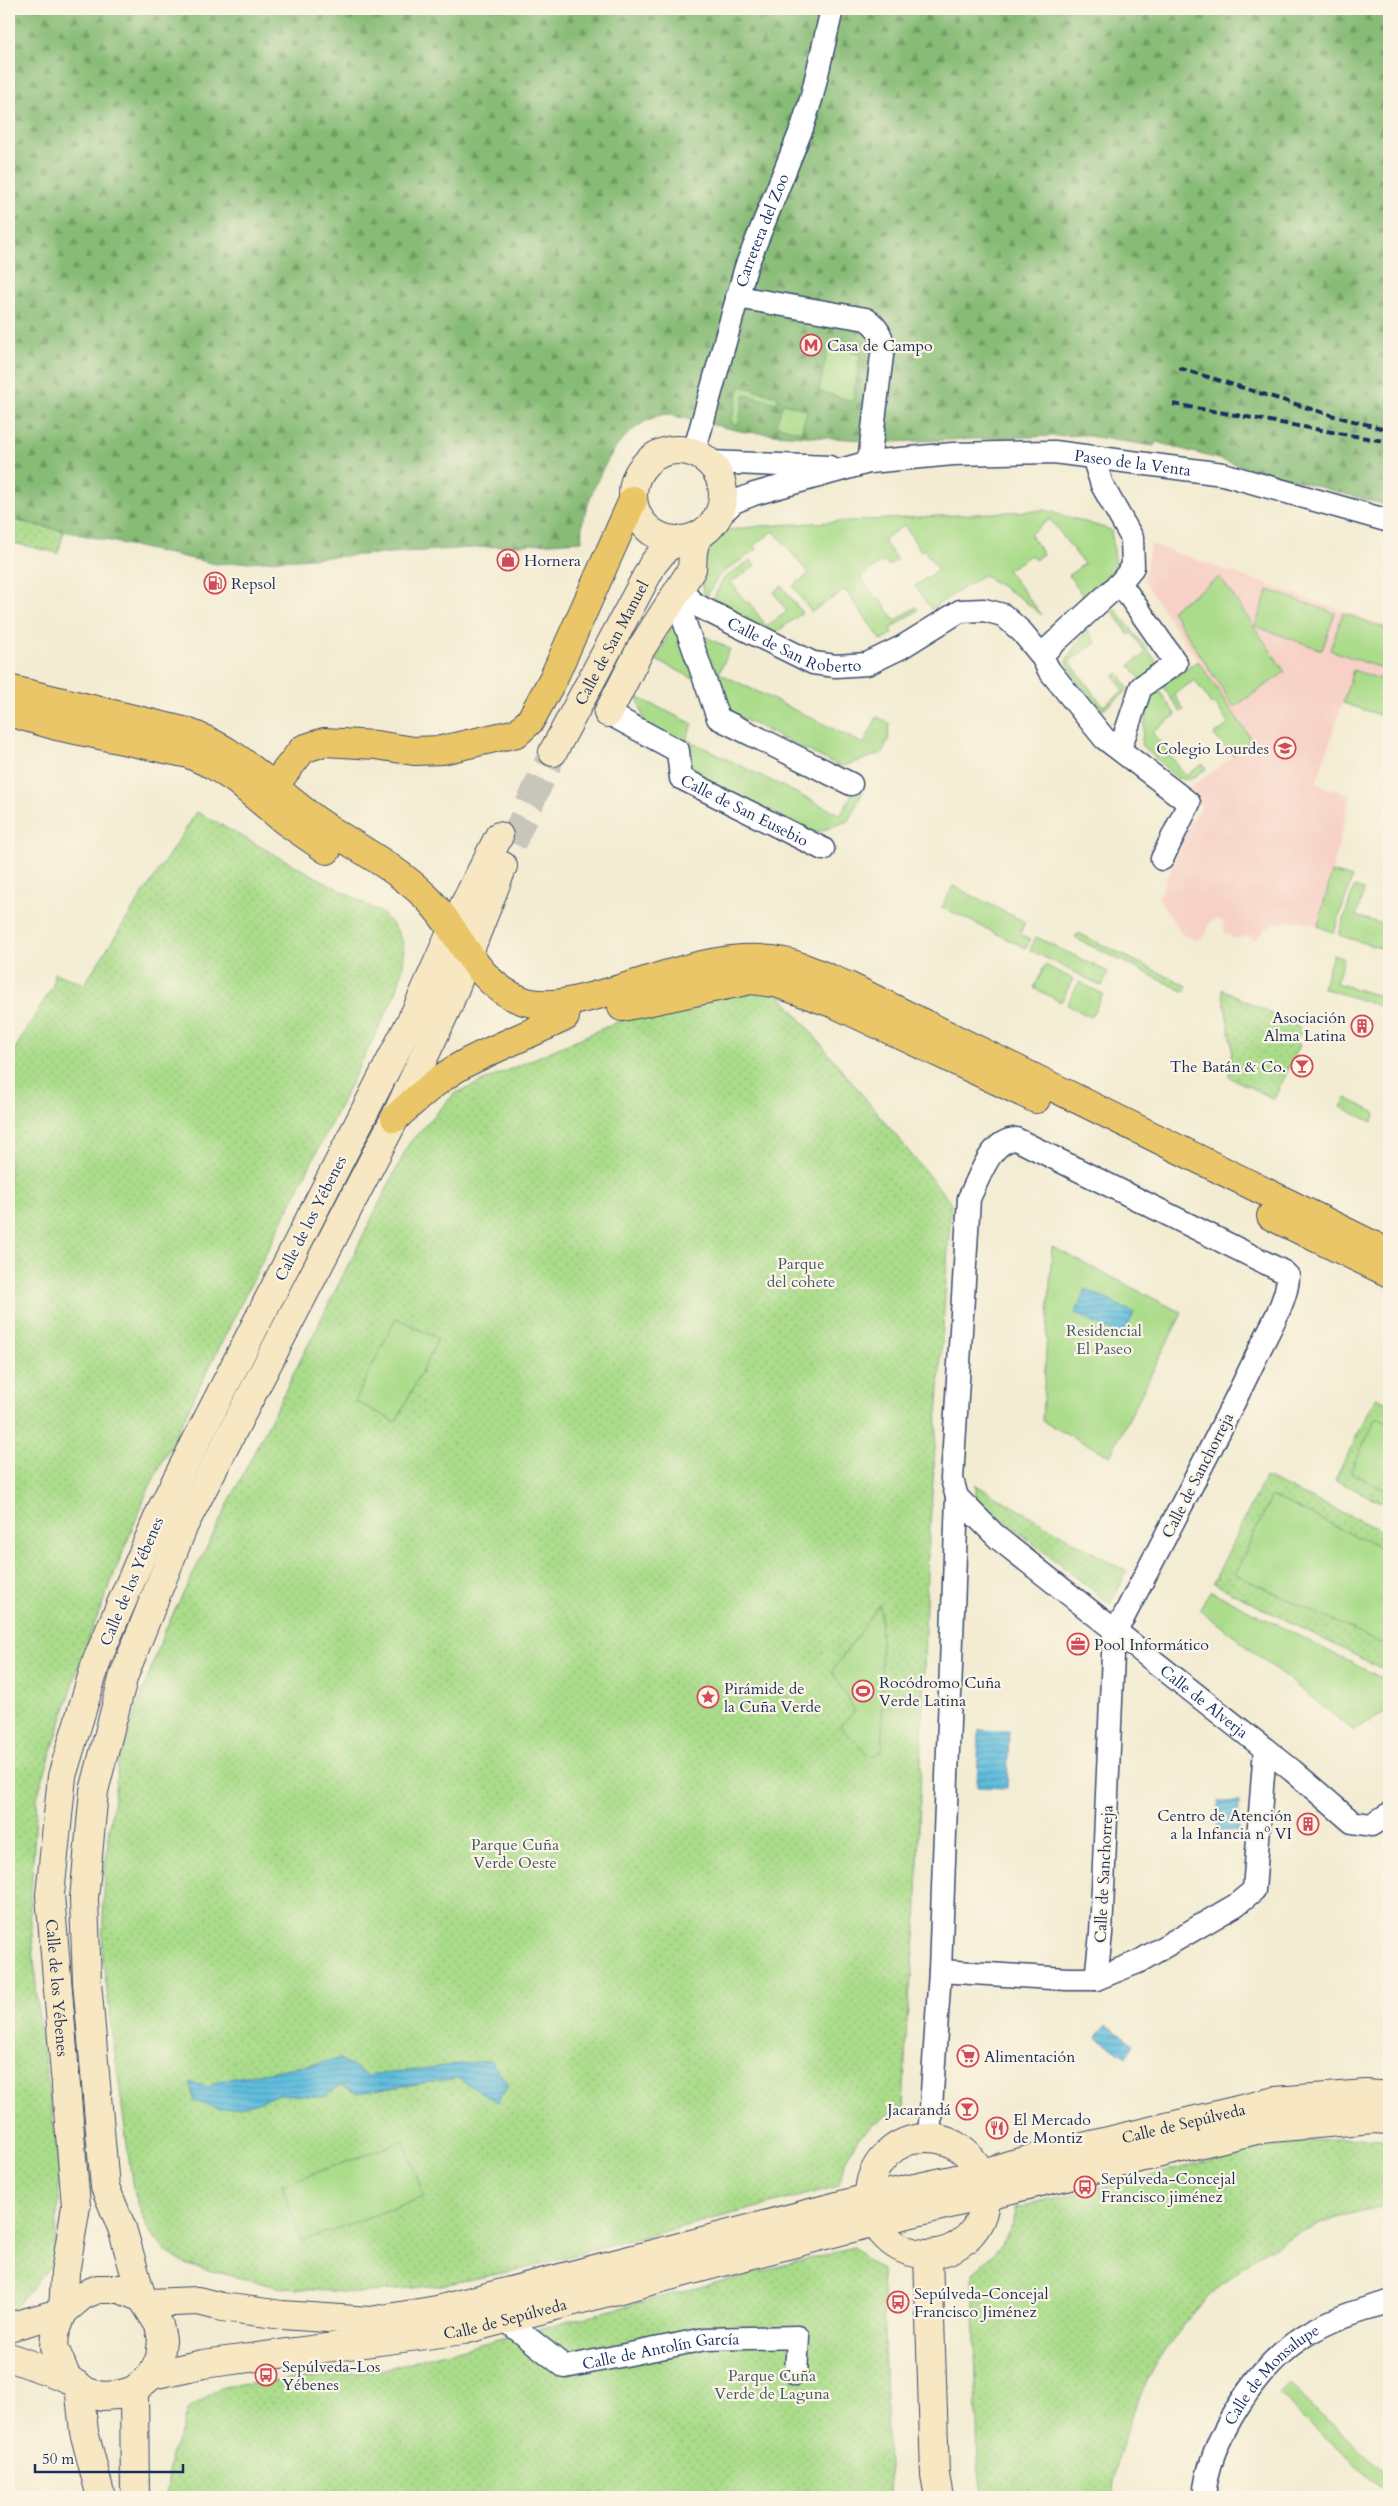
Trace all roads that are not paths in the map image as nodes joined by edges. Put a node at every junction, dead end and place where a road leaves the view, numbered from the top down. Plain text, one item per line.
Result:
1 (832, 9) edge
2 (737, 297) junction
3 (702, 457) junction
4 (1093, 457) junction
5 (869, 462) junction
6 (845, 467) junction
7 (638, 512) junction
8 (717, 518) junction
9 (1389, 521) edge
10 (688, 538) junction
11 (1120, 583) junction
12 (684, 585) junction
13 (682, 615) dead end
14 (1041, 654) junction
15 (9, 688) edge
16 (9, 712) edge
17 (608, 713) joint
18 (1120, 749) junction
19 (851, 784) dead end
20 (271, 792) junction
21 (506, 839) tunnel mouth
22 (823, 849) dead end
23 (1162, 859) dead end
24 (456, 952) junction
25 (566, 1017) junction
26 (395, 1118) junction
27 (1389, 1253) edge
28 (1389, 1273) edge
29 (957, 1497) junction
30 (1114, 1631) junction
31 (1265, 1750) junction
32 (1389, 1814) edge
33 (940, 1971) junction
34 (1096, 1978) junction
35 (1389, 2096) edge
36 (1389, 2120) edge
37 (929, 2138) junction
38 (982, 2185) junction
39 (872, 2210) junction
40 (928, 2255) junction
41 (1389, 2302) edge
42 (150, 2308) junction
43 (63, 2312) junction
44 (504, 2319) junction
45 (9, 2327) edge
46 (9, 2357) edge
47 (796, 2374) dead end
48 (73, 2382) junction
49 (143, 2382) junction
50 (101, 2497) edge
51 (135, 2497) edge
52 (939, 2497) edge
53 (1204, 2497) edge

1 - 2 street, Carretera del Zoo
2 - 3 street, Carretera del Zoo
2 - 5 street
3 - 6 street
3 - 7 street
3 - 8 street
4 - 5 street, Paseo de la Venta
4 - 9 street, Paseo de la Venta
4 - 11 street
5 - 6 street, Paseo de la Venta
6 - 8 street
7 - 10 street
7 - 10 street, Calle de San Manuel
7 - 20 highway
8 - 10 street
10 - 12 street
11 - 14 street
11 - 18 street
12 - 14 street, Calle de San Roberto
12 - 17 street
13 - 19 street
14 - 18 street, Calle de San Roberto
15 - 20 highway
16 - 20 highway
17 - 22 street, Calle de San Eusebio
18 - 23 street, Calle de San Roberto
20 - 24 highway
21 - 24 street, Calle de los Yébenes
24 - 25 highway
24 - 26 street, Calle de los Yébenes
24 - 27 highway
24 - 43 street, Calle de los Yébenes
25 - 26 highway
25 - 28 highway
26 - 42 street, Calle de los Yébenes
29 - 30 street, Calle de Alverja
29 - 30 street, Calle de Sanchorreja
29 - 33 street
30 - 31 street, Calle de Alverja
30 - 34 street, Calle de Sanchorreja
31 - 32 street, Calle de Alverja
31 - 34 street
33 - 34 street
33 - 37 street
35 - 38 street, Calle de Sepúlveda
36 - 38 street, Calle de Sepúlveda
37 - 38 street
37 - 39 street
38 - 39 street, Calle de Sepúlveda
38 - 40 street
39 - 40 street
39 - 42 street, Calle de Sepúlveda
39 - 44 street, Calle de Sepúlveda
40 - 52 street
41 - 53 street, Calle de Monsalupe
42 - 43 street
42 - 49 street
43 - 45 street
43 - 48 street, Calle de los Yébenes
44 - 47 street, Calle de Antolín García
44 - 49 street, Calle de Sepúlveda
46 - 48 street
48 - 49 street
48 - 50 street, Calle de los Yébenes
49 - 51 street

